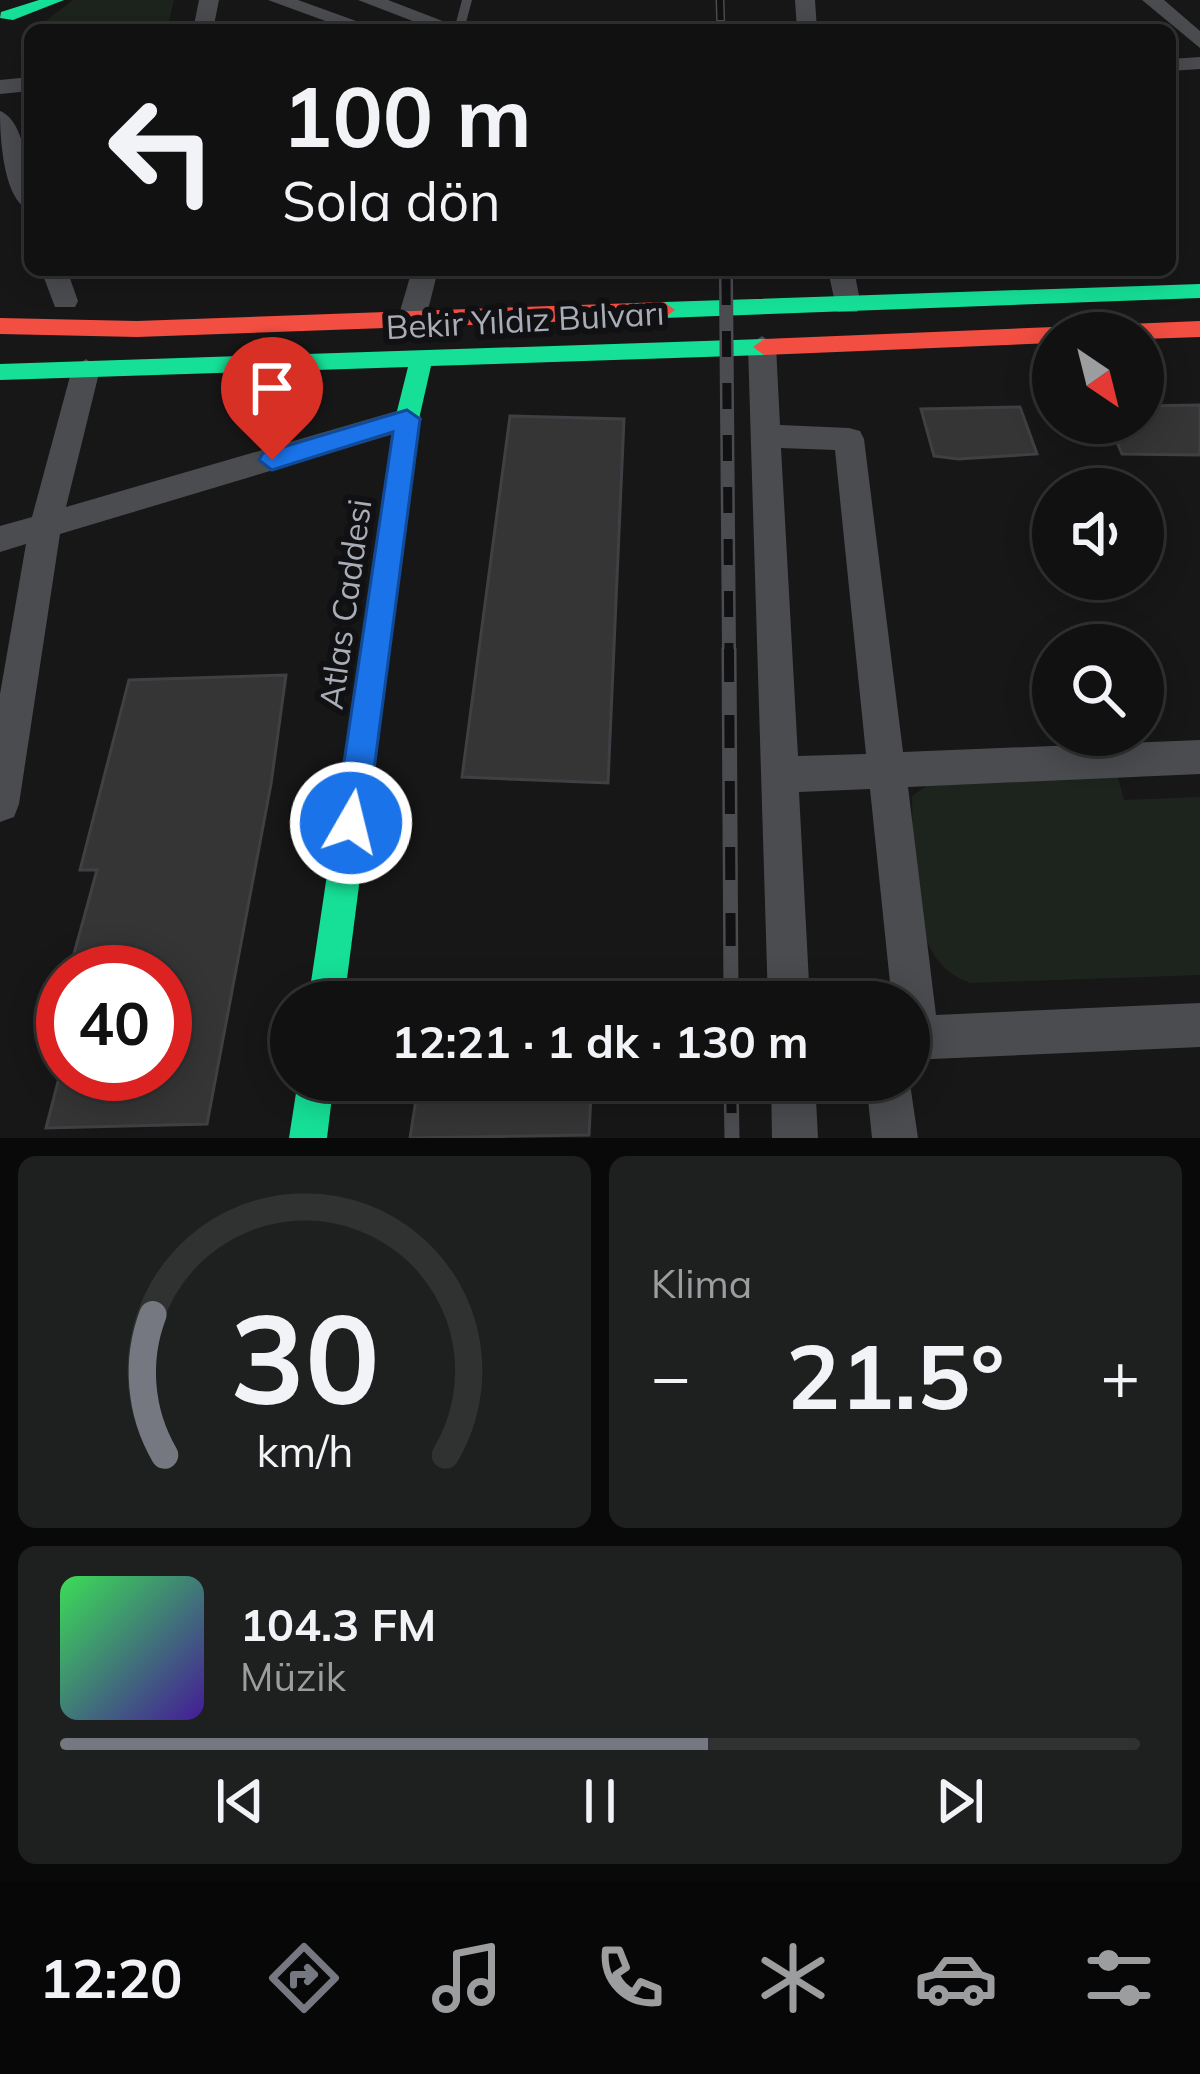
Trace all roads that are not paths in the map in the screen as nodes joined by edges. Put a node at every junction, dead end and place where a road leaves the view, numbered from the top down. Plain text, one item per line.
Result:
1 (56, 0) edge
2 (278, 0) edge
3 (368, 0) edge
4 (1152, 0) edge
5 (12, 12) edge
6 (352, 24) edge
7 (439, 24) edge
8 (1200, 42) edge
9 (0, 118) edge
10 (5, 146) edge
11 (18, 193) edge
12 (56, 276) edge
13 (423, 276) edge
14 (842, 276) edge
15 (1200, 291) edge
16 (65, 301) dead end
17 (847, 306) junction
18 (412, 318) junction
19 (0, 326) edge
20 (1200, 329) edge
21 (1164, 330) edge
22 (1032, 336) edge
23 (763, 346) junction
24 (421, 361) junction
25 (86, 369) junction
26 (0, 372) edge
27 (407, 419) junction
28 (766, 436) junction
29 (45, 528) junction
30 (0, 539) edge
31 (1200, 757) edge
32 (887, 770) junction
33 (780, 775) junction
34 (0, 804) edge
35 (329, 981) edge
36 (788, 981) edge
37 (907, 981) edge
38 (1200, 1025) edge
39 (930, 1037) edge
40 (313, 1101) edge
41 (794, 1101) edge
42 (891, 1101) edge
43 (308, 1138) edge
44 (795, 1138) edge
45 (895, 1138) edge

1 - 5 main road
2 - 6 street
3 - 7 street
4 - 8 street
9 - 10 street
10 - 11 street
12 - 16 street
13 - 18 street
14 - 17 street
15 - 17 main road, Bekir Yıldız Bulvarı
17 - 18 main road, Bekir Yıldız Bulvarı
18 - 19 main road, Bekir Yıldız Bulvarı
20 - 21 main road
22 - 23 main road, Bekir Yıldız Bulvarı
23 - 24 main road, Bekir Yıldız Bulvarı
23 - 28 street
24 - 25 main road, Bekir Yıldız Bulvarı
24 - 27 main road, Atlas Caddesi
25 - 26 main road, Bekir Yıldız Bulvarı
25 - 29 street
27 - 29 street
27 - 35 main road, Atlas Caddesi
28 - 32 street
28 - 33 street
29 - 30 street
29 - 34 street
31 - 32 street
32 - 33 street
32 - 37 street
33 - 36 street
38 - 39 street
40 - 43 main road
41 - 44 street
42 - 45 street

